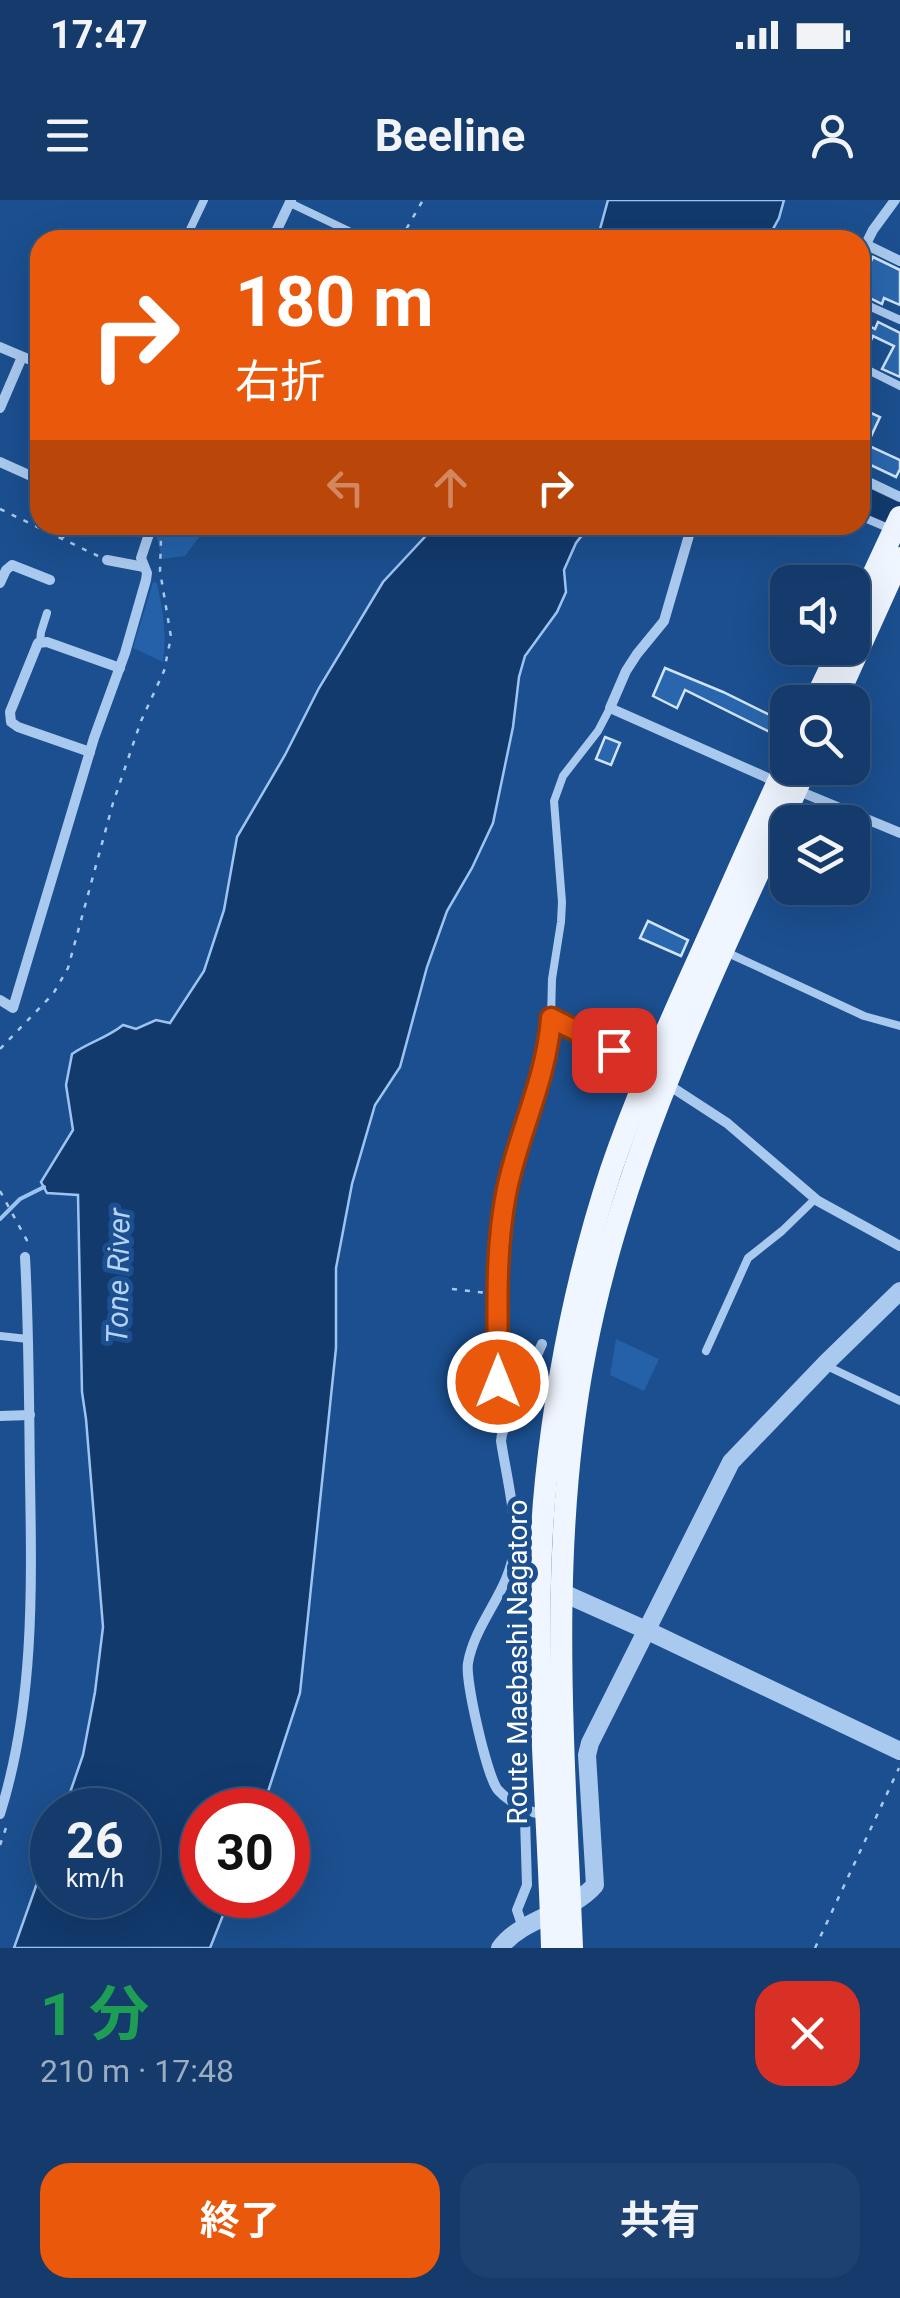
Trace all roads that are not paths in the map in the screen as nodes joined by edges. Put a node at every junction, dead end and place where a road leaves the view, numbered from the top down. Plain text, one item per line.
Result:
1 (204, 200) edge
2 (895, 200) edge
3 (290, 201) edge
4 (190, 230) edge
5 (277, 230) edge
6 (347, 230) edge
7 (870, 238) edge
8 (870, 246) edge
9 (900, 261) edge
10 (870, 306) edge
11 (900, 320) edge
12 (0, 347) edge
13 (22, 357) junction
14 (30, 360) edge
15 (870, 371) edge
16 (900, 386) edge
17 (0, 408) edge
18 (0, 462) edge
19 (30, 476) edge
20 (870, 483) edge
21 (900, 497) edge
22 (870, 519) edge
23 (897, 527) edge
24 (148, 535) edge
25 (689, 535) edge
26 (900, 558) edge
27 (108, 560) road end
28 (144, 568) junction
29 (50, 580) dead end
30 (0, 583) edge
31 (870, 583) edge
32 (47, 613) dead end
33 (40, 642) junction
34 (120, 668) junction
35 (843, 685) edge
36 (610, 708) junction
37 (90, 752) junction
38 (770, 770) edge
39 (784, 785) edge
40 (784, 785) edge
41 (803, 785) edge
42 (900, 832) edge
43 (724, 951) junction
44 (0, 1000) edge
45 (551, 1018) junction
46 (900, 1026) edge
47 (657, 1077) junction
48 (815, 1198) junction
49 (900, 1246) edge
50 (26, 1257) dead end
51 (900, 1291) edge
52 (0, 1336) edge
53 (28, 1338) junction
54 (542, 1344) dead end
55 (706, 1351) dead end
56 (826, 1362) junction
57 (525, 1382) junction
58 (568, 1392) junction
59 (518, 1398) junction
60 (900, 1401) edge
61 (30, 1415) junction
62 (0, 1416) edge
63 (561, 1592) junction
64 (646, 1630) junction
65 (900, 1751) edge
66 (536, 1813) junction
67 (0, 1814) edge
68 (561, 1908) junction
69 (523, 1928) junction
70 (500, 1948) edge
71 (552, 1948) edge
72 (572, 1948) edge

1 - 4 lane
2 - 7 street
3 - 5 street
3 - 6 lane
8 - 9 street
10 - 11 lane
12 - 13 street
13 - 14 street
13 - 17 street
15 - 16 lane
18 - 19 street
20 - 21 street
22 - 23 lane
23 - 31 main road
24 - 28 street
25 - 36 street
26 - 35 main road
27 - 28 street
28 - 34 street
29 - 30 street
32 - 33 lane
33 - 34 street
33 - 37 street
34 - 37 street
36 - 38 street
36 - 45 lane
37 - 44 street
39 - 43 main road, Route Maebashi Nagatoro
40 - 47 main road, Route Maebashi Nagatoro
41 - 42 street
43 - 46 lane
43 - 47 main road, Route Maebashi Nagatoro
45 - 47 street
45 - 59 street
47 - 48 street
47 - 58 main road, Route Maebashi Nagatoro
48 - 49 street
48 - 55 lane
50 - 53 street
51 - 56 street
52 - 53 lane
53 - 61 street
54 - 57 street
56 - 60 lane
56 - 64 street
57 - 58 street
57 - 59 street
58 - 63 main road, Route Maebashi Nagatoro
58 - 66 main road, Route Maebashi Nagatoro
59 - 66 street
61 - 62 street
61 - 67 street
63 - 64 street
63 - 68 main road, Route Maebashi Nagatoro
64 - 65 street
64 - 68 street
66 - 68 main road, Route Maebashi Nagatoro
66 - 69 street
68 - 69 street
68 - 71 main road, Route Maebashi Nagatoro
68 - 72 main road, Route Maebashi Nagatoro
69 - 70 street

